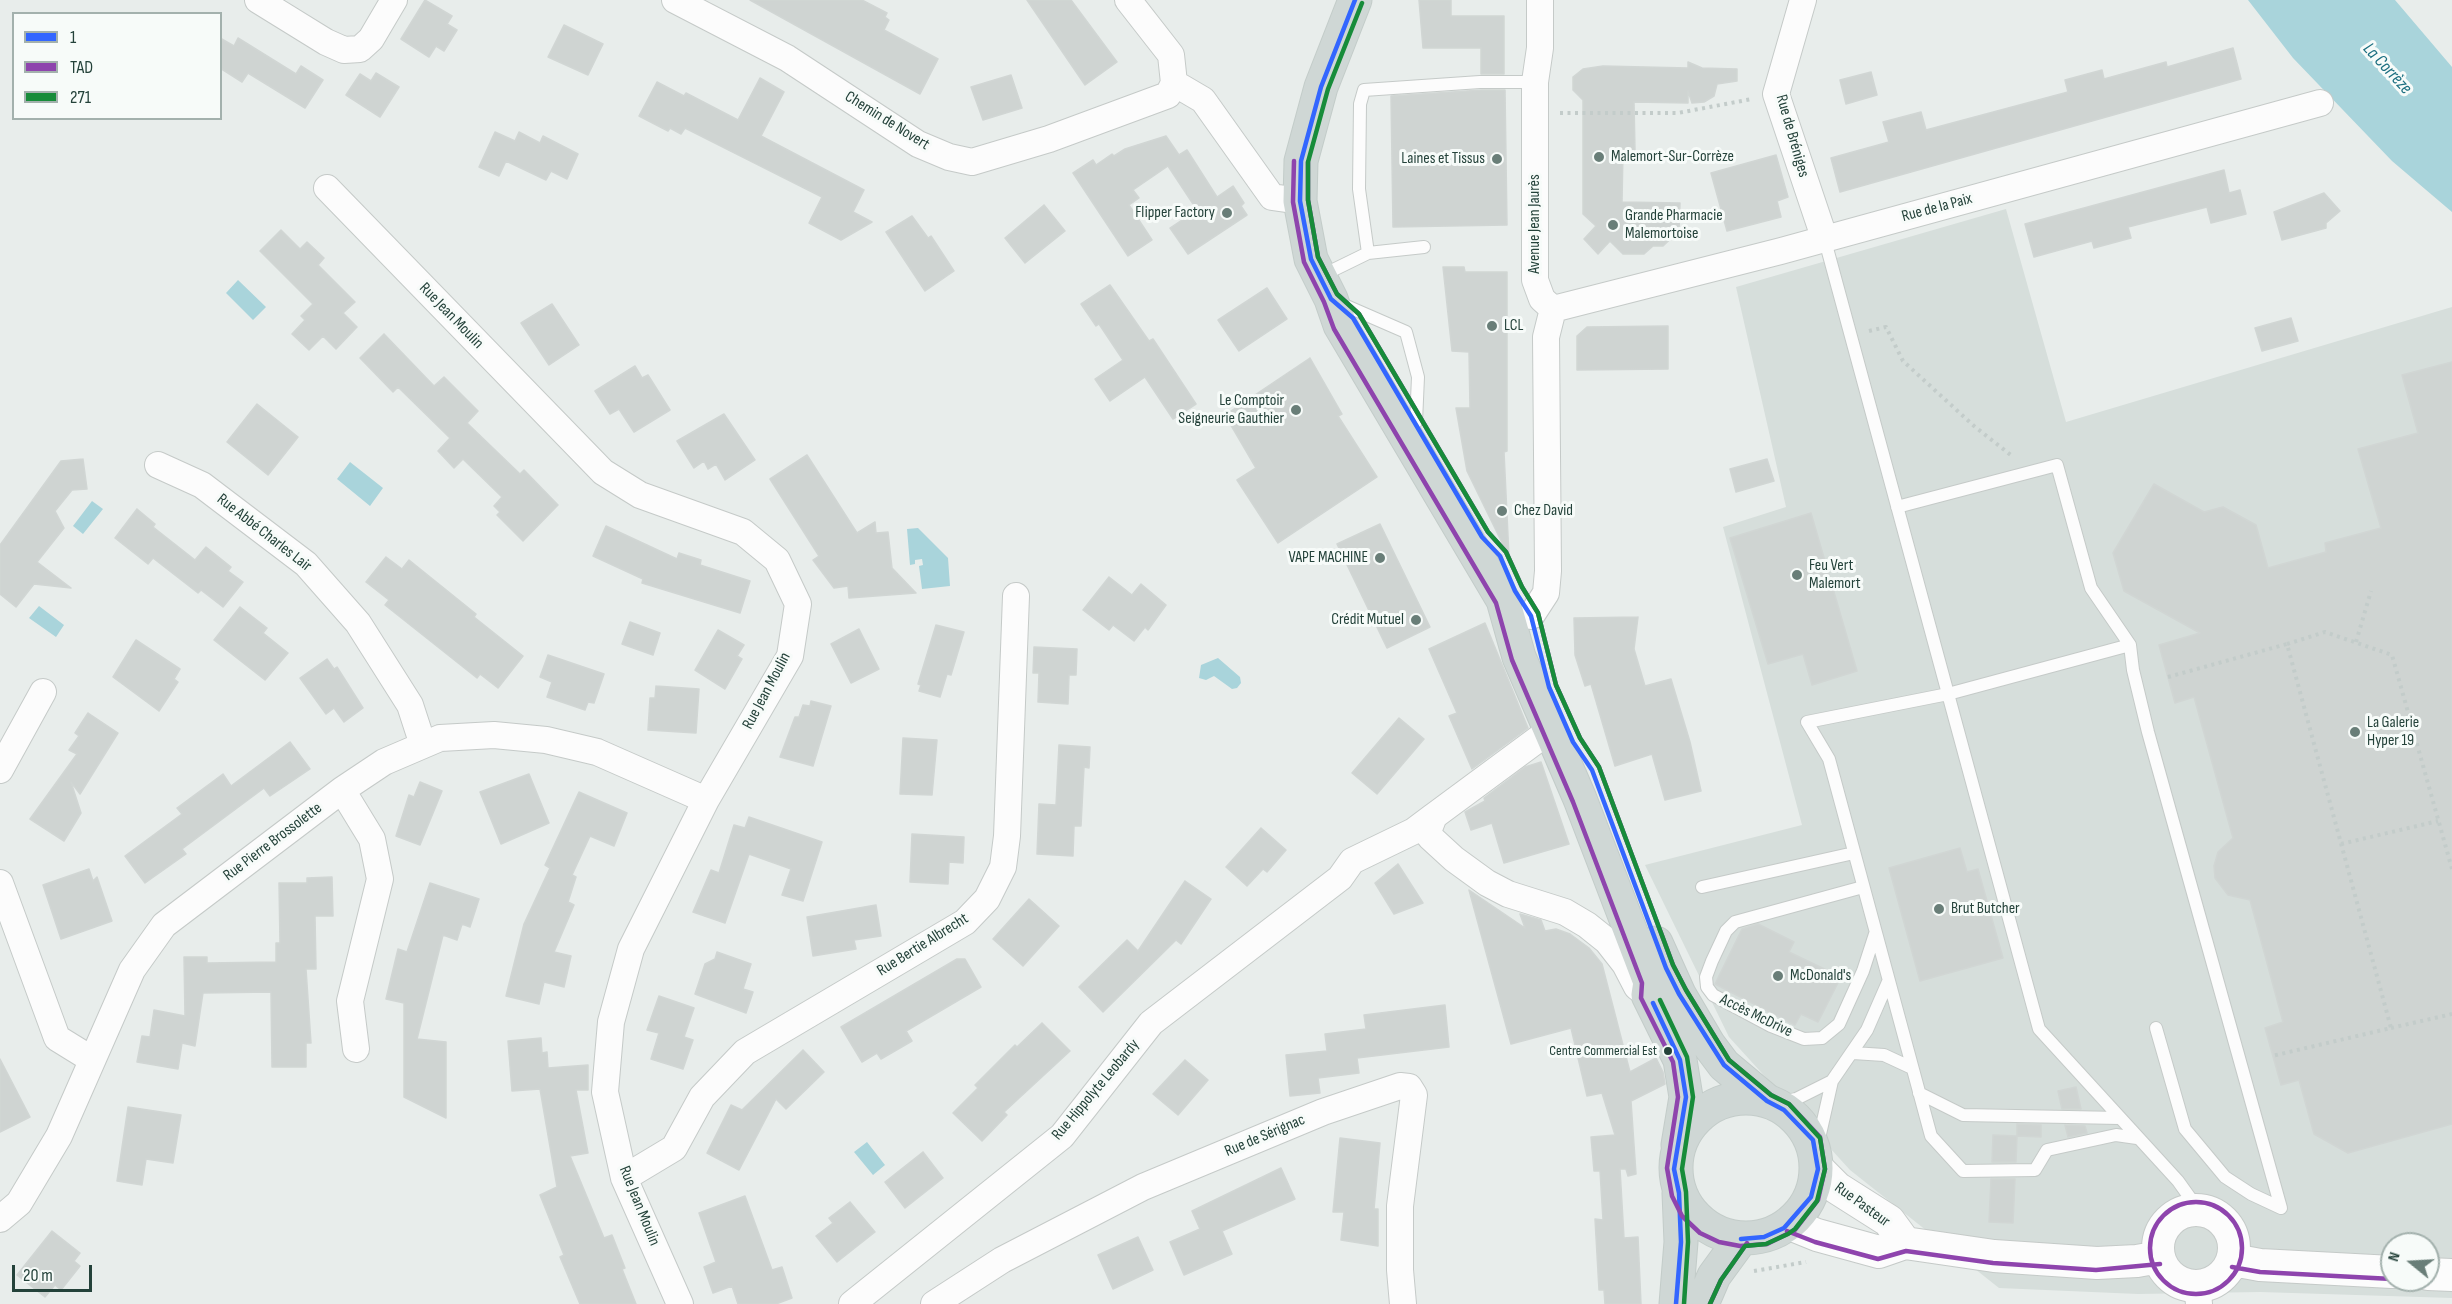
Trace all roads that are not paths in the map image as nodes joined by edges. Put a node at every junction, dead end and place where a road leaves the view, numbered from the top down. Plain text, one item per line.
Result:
1 (258, 0) edge
2 (394, 0) edge
3 (675, 0) edge
4 (1128, 0) edge
5 (1355, 0) edge
6 (1540, 0) edge
7 (1803, 0) edge
8 (1535, 82) junction
9 (1174, 83) junction
10 (2320, 103) dead end
11 (327, 188) dead end
12 (1300, 201) junction
13 (1824, 237) junction
14 (1424, 247) dead end
15 (1368, 253) junction
16 (1326, 288) junction
17 (1553, 309) junction
18 (158, 465) dead end
19 (1897, 507) junction
20 (1016, 596) dead end
21 (1516, 602) junction
22 (2130, 645) junction
23 (43, 692) dead end
24 (1948, 694) junction
25 (1549, 731) junction
26 (423, 745) junction
27 (0, 770) edge
28 (342, 790) junction
29 (706, 800) junction
30 (1434, 816) junction
31 (1854, 853) junction
32 (1454, 860) junction
33 (1340, 878) junction
34 (0, 883) edge
35 (1702, 887) dead end
36 (1863, 887) junction
37 (1875, 934) junction
38 (1888, 982) junction
39 (1648, 995) junction
40 (2156, 1028) dead end
41 (356, 1049) dead end
42 (1853, 1053) junction
43 (91, 1059) junction
44 (1912, 1068) junction
45 (1832, 1081) junction
46 (1919, 1093) junction
47 (1769, 1102) junction
48 (2120, 1118) junction
49 (2137, 1137) junction
50 (1678, 1145) junction
51 (1817, 1160) junction
52 (624, 1178) junction
53 (1679, 1193) junction
54 (2198, 1209) junction
55 (0, 1219) edge
56 (1790, 1224) junction
57 (1741, 1239) junction
58 (1905, 1243) junction
59 (2159, 1257) junction
60 (2233, 1260) junction
61 (2380, 1271) edge
62 (2198, 1295) edge
63 (680, 1304) edge
64 (852, 1304) edge
65 (934, 1304) edge
66 (1403, 1304) edge
67 (1676, 1304) edge
68 (1702, 1304) edge

1 - 2 street
3 - 9 street, Chemin de Novert
4 - 9 street
5 - 12 main road
6 - 8 street, Avenue Jean Jaurès
7 - 13 street, Rue de Bréniges
8 - 15 lane
8 - 17 street, Avenue Jean Jaurès
9 - 12 street
10 - 13 street, Rue de la Paix
11 - 29 street, Rue Jean Moulin
12 - 16 main road
13 - 17 street, Rue de la Paix
13 - 19 lane
14 - 15 lane
15 - 16 lane
16 - 21 main road
16 - 21 main road
17 - 21 street
18 - 26 street, Rue Abbé Charles Lair
19 - 22 lane
19 - 24 lane
20 - 52 street, Rue Bertie Albrecht
21 - 25 main road
21 - 47 main road
22 - 24 lane
22 - 40 lane
23 - 27 street
24 - 31 lane
24 - 48 lane
25 - 30 street, Rue Hippolyte Leobardy
25 - 39 main road
26 - 28 street, Rue Pierre Brossolette
26 - 29 street, Rue Pierre Brossolette
28 - 41 street
28 - 43 street, Rue Pierre Brossolette
29 - 52 street, Rue Jean Moulin
30 - 32 street, Rue Hippolyte Leobardy
30 - 33 street, Rue Hippolyte Leobardy
31 - 35 lane
31 - 36 lane
32 - 33 street, Rue Hippolyte Leobardy
32 - 39 street, Rue Hippolyte Leobardy
33 - 64 street, Rue Hippolyte Leobardy
34 - 43 street
36 - 37 lane
36 - 37 lane, Accès McDrive
37 - 38 lane
38 - 42 lane
38 - 44 lane
39 - 50 main road
42 - 44 lane
42 - 45 lane
43 - 55 street, Rue Pierre Brossolette
44 - 46 lane
45 - 47 lane
45 - 51 lane
46 - 48 lane
46 - 49 lane
47 - 50 main road
47 - 51 main road
48 - 49 lane
49 - 54 lane
50 - 53 main road
51 - 56 main road
51 - 58 street, Rue Pasteur
52 - 63 street, Rue Jean Moulin
53 - 57 main road
53 - 67 main road
54 - 59 street
54 - 60 street
56 - 57 main road
56 - 58 street, Rue Pasteur
57 - 68 main road
58 - 59 street, Rue Pasteur
59 - 62 street
60 - 61 street
60 - 62 street
65 - 66 street, Rue de Sérignac

